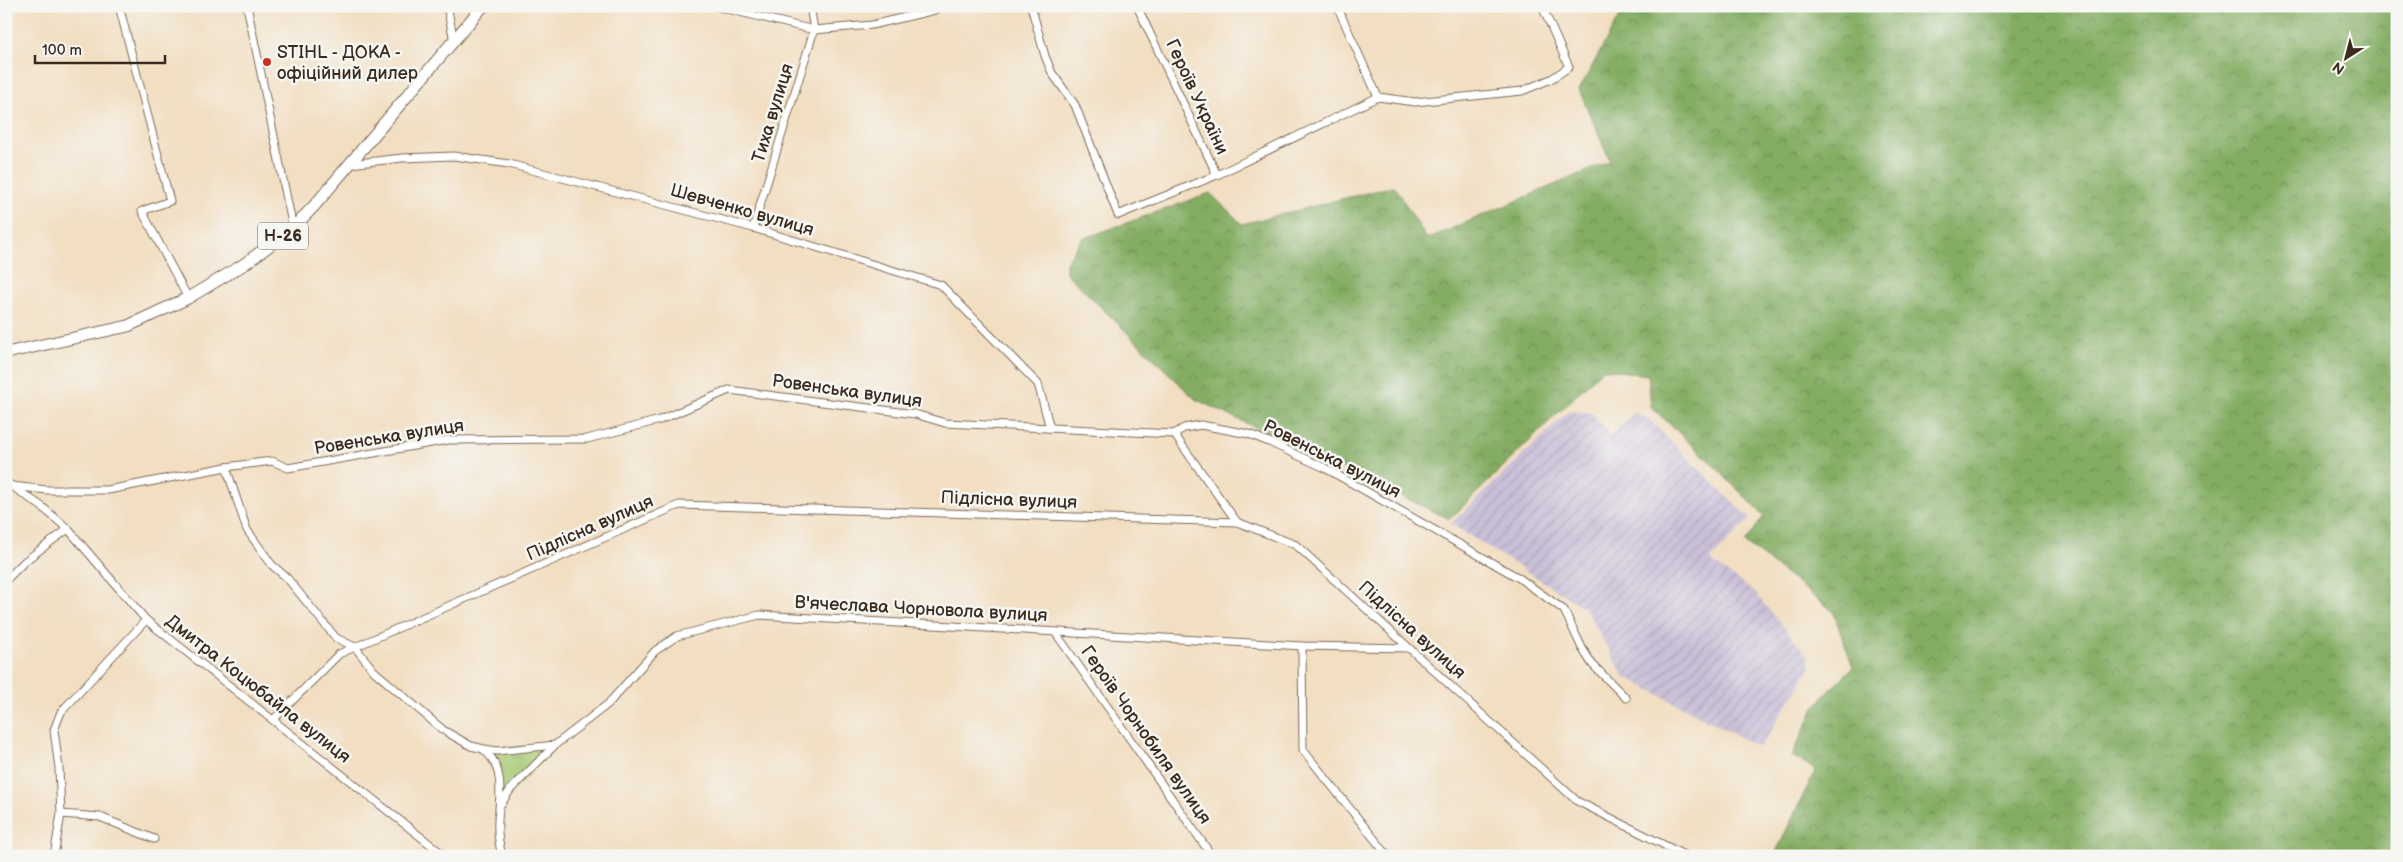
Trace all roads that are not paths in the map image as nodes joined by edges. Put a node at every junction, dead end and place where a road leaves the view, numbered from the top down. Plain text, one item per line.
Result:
1 (120, 6) edge
2 (247, 6) edge
3 (446, 6) edge
4 (483, 6) edge
5 (715, 6) edge
6 (810, 6) edge
7 (1031, 6) edge
8 (1137, 6) edge
9 (1337, 6) edge
10 (1542, 6) edge
11 (935, 10) dead end
12 (814, 30) junction
13 (454, 41) junction
14 (1378, 97) junction
15 (350, 164) junction
16 (1217, 174) junction
17 (293, 228) junction
18 (753, 228) junction
19 (188, 298) junction
20 (6, 353) edge
21 (1050, 428) junction
22 (1174, 434) junction
23 (226, 467) junction
24 (9, 484) edge
25 (1237, 522) junction
26 (68, 529) junction
27 (6, 580) edge
28 (146, 620) junction
29 (1055, 632) junction
30 (1302, 646) junction
31 (355, 647) junction
32 (1410, 648) junction
33 (1626, 698) dead end
34 (272, 720) junction
35 (555, 744) junction
36 (484, 749) junction
37 (501, 804) junction
38 (60, 814) junction
39 (154, 839) dead end
40 (54, 856) edge
41 (445, 856) edge
42 (502, 856) edge
43 (1212, 856) edge
44 (1388, 856) edge
45 (1686, 856) edge

1 - 19 street
2 - 17 street
3 - 13 street
4 - 13 main road, Н-26
5 - 12 street
6 - 12 street, Тиха вулиця
7 - 16 street
8 - 16 street, Героїв України
9 - 14 street
10 - 14 street
11 - 12 street
12 - 18 street, Тиха вулиця
13 - 15 main road, Н-26
14 - 16 street
15 - 17 main road, Н-26
15 - 18 street, Шевченко вулиця
17 - 19 main road, Н-26
18 - 21 street, Шевченко вулиця
19 - 20 main road, Н-26
21 - 22 street, Ровенська вулиця
21 - 23 street, Ровенська вулиця
22 - 25 street
22 - 33 street, Ровенська вулиця
23 - 24 street, Ровенська вулиця
23 - 31 street
24 - 26 street, Дмитра Коцюбайла вулиця
25 - 31 street, Підлісна вулиця
25 - 32 street, Підлісна вулиця
26 - 27 street
26 - 28 street, Дмитра Коцюбайла вулиця
28 - 34 street, Дмитра Коцюбайла вулиця
28 - 38 street
29 - 30 street, В'ячеслава Чорновола вулиця
29 - 35 street, В'ячеслава Чорновола вулиця
29 - 43 street, Героїв Чорнобиля вулиця
30 - 32 street, В'ячеслава Чорновола вулиця
30 - 44 street
31 - 34 street, Підлісна вулиця
31 - 36 street
32 - 45 street, Підлісна вулиця
34 - 41 street, Дмитра Коцюбайла вулиця
35 - 36 street
35 - 37 street, В'ячеслава Чорновола вулиця
36 - 37 street
37 - 42 street
38 - 39 street
38 - 40 street

